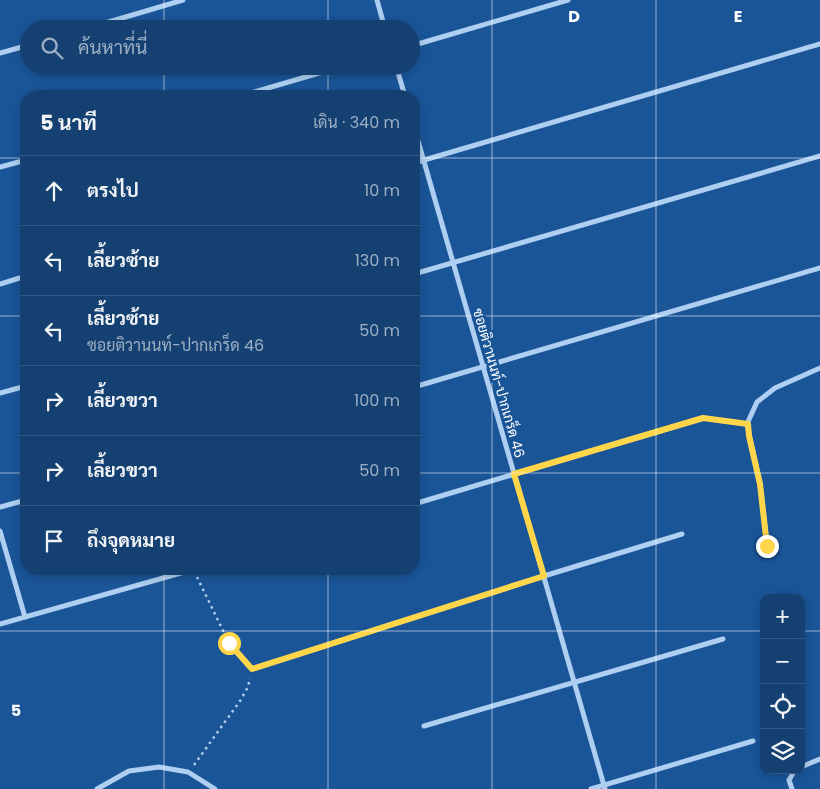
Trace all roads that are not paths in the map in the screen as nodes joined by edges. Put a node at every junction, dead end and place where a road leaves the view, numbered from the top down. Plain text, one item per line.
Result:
1 (183, 0) edge
2 (377, 0) edge
3 (568, 0) edge
4 (115, 20) edge
5 (383, 20) edge
6 (420, 43) edge
7 (820, 44) edge
8 (20, 48) edge
9 (0, 54) edge
10 (312, 75) edge
11 (399, 75) edge
12 (261, 90) edge
13 (403, 90) edge
14 (420, 149) edge
15 (820, 156) edge
16 (423, 160) junction
17 (420, 161) edge
18 (20, 162) edge
19 (0, 167) edge
20 (453, 262) junction
21 (820, 268) edge
22 (420, 272) edge
23 (20, 278) edge
24 (0, 284) edge
25 (483, 367) junction
26 (820, 368) edge
27 (420, 385) edge
28 (20, 388) edge
29 (0, 393) edge
30 (748, 424) junction
31 (514, 474) junction
32 (20, 502) edge
33 (420, 502) edge
34 (0, 507) edge
35 (0, 531) edge
36 (682, 534) dead end
37 (767, 546) dead end
38 (173, 575) edge
39 (544, 576) junction
40 (24, 617) junction
41 (0, 624) edge
42 (724, 639) dead end
43 (252, 669) road end
44 (574, 682) junction
45 (424, 726) dead end
46 (753, 741) dead end
47 (820, 759) edge
48 (805, 765) edge
49 (793, 774) edge
50 (605, 787) edge
51 (97, 789) edge
52 (215, 789) edge
53 (591, 789) edge
54 (792, 789) edge

1 - 4 street
2 - 5 street
3 - 6 street
7 - 16 street
8 - 9 street
10 - 12 street
11 - 13 street
14 - 16 street, ซอยติวานนท์-ปากเกร็ด 46
15 - 20 street
16 - 17 street
16 - 20 street, ซอยติวานนท์-ปากเกร็ด 46
18 - 19 street
20 - 22 street
20 - 25 street, ซอยติวานนท์-ปากเกร็ด 46
21 - 25 street
23 - 24 street
25 - 27 street
25 - 31 street, ซอยติวานนท์-ปากเกร็ด 46
26 - 30 street
28 - 29 street
30 - 31 street
30 - 37 street
31 - 33 street
31 - 39 street, ซอยติวานนท์-ปากเกร็ด 46
32 - 34 street
35 - 40 street
36 - 39 street
38 - 40 street
39 - 43 street
39 - 44 street, ซอยติวานนท์-ปากเกร็ด 46
40 - 41 street
42 - 44 street
44 - 45 street
44 - 50 street, ซอยติวานนท์-ปากเกร็ด 46
46 - 50 street
47 - 48 street
49 - 54 street
50 - 53 street
51 - 52 street

